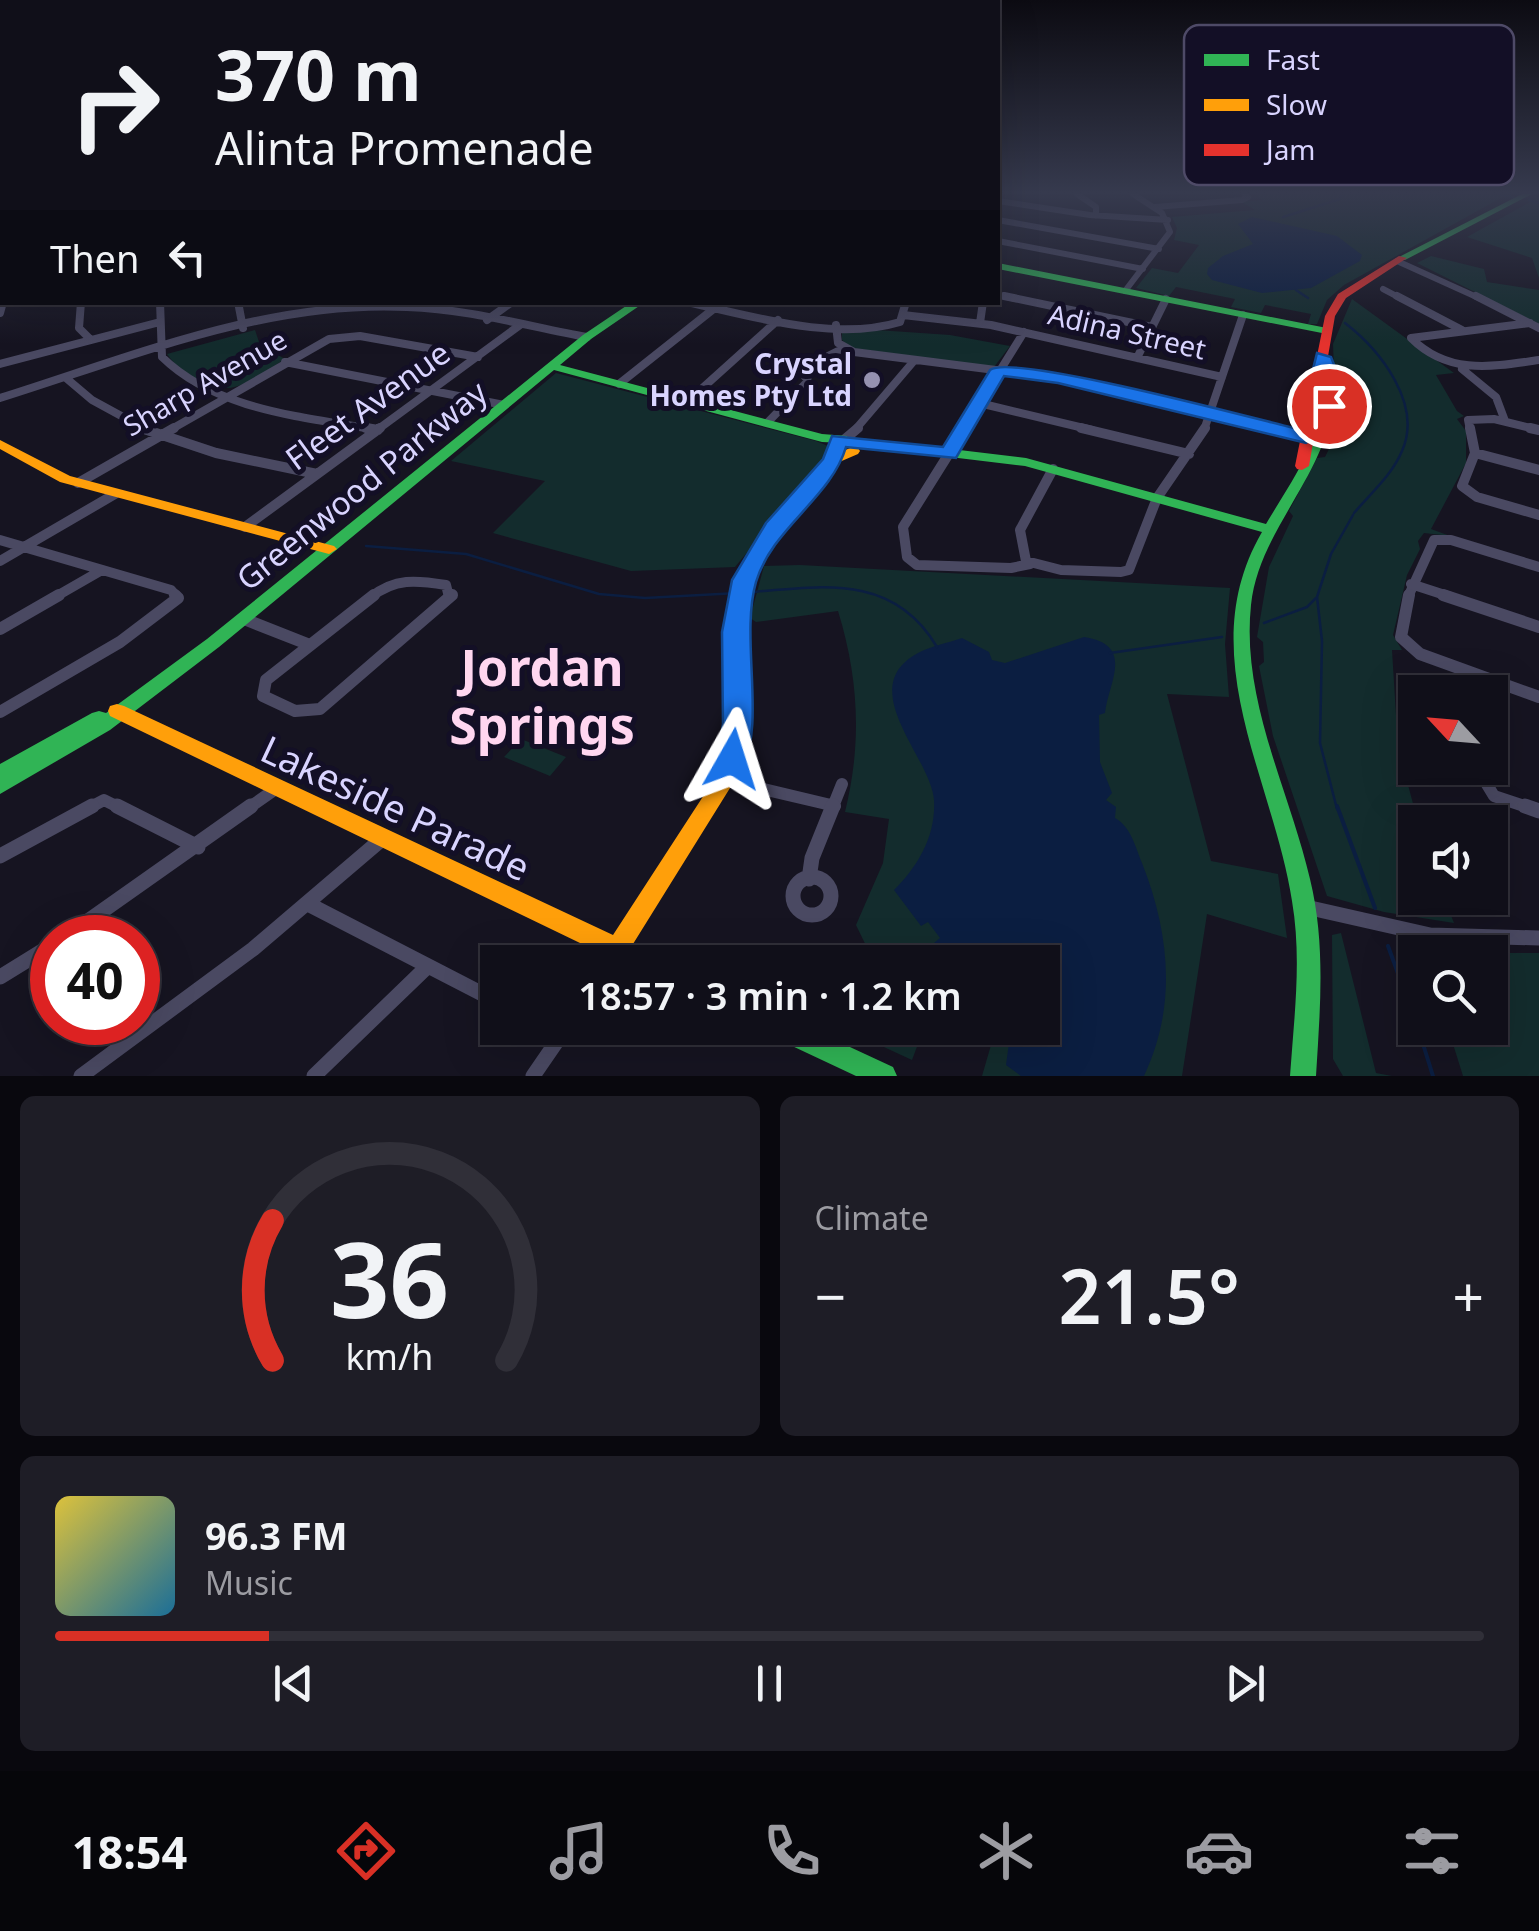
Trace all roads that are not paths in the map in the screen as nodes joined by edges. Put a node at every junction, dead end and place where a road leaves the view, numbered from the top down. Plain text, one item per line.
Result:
1 (1015, 244) edge
2 (1132, 244) edge
3 (1162, 244) edge
4 (1429, 244) edge
5 (1159, 249) junction
6 (1396, 261) junction
7 (1000, 266) edge
8 (1143, 269) junction
9 (1383, 289) dead end
10 (1125, 291) junction
11 (1000, 294) edge
12 (1166, 300) junction
13 (81, 305) edge
14 (160, 305) edge
15 (239, 305) edge
16 (317, 305) edge
17 (508, 305) edge
18 (636, 305) edge
19 (718, 305) edge
20 (905, 305) edge
21 (983, 305) edge
22 (319, 313) junction
23 (903, 315) junction
24 (1243, 315) junction
25 (487, 320) junction
26 (778, 320) junction
27 (160, 322) junction
28 (980, 323) junction
29 (1530, 323) junction
30 (836, 325) junction
31 (520, 326) junction
32 (1152, 327) junction
33 (243, 328) junction
34 (1539, 328) edge
35 (1462, 330) junction
36 (1327, 331) junction
37 (1024, 332) junction
38 (588, 337) junction
39 (90, 339) junction
40 (844, 348) junction
41 (160, 350) junction
42 (478, 357) junction
43 (1137, 358) junction
44 (1539, 360) edge
45 (2, 361) edge
46 (284, 362) junction
47 (913, 362) junction
48 (1523, 362) junction
49 (552, 366) junction
50 (1462, 369) junction
51 (998, 370) junction
52 (1539, 371) edge
53 (1222, 377) junction
54 (66, 378) junction
55 (619, 384) junction
56 (431, 391) junction
57 (229, 395) junction
58 (0, 398) edge
59 (688, 402) junction
60 (979, 403) junction
61 (504, 405) junction
62 (1210, 414) junction
63 (1505, 421) junction
64 (767, 424) junction
65 (378, 430) junction
66 (1539, 430) edge
67 (160, 436) junction
68 (1314, 439) junction
69 (0, 444) edge
70 (845, 444) junction
71 (1475, 452) junction
72 (949, 453) junction
73 (1188, 454) junction
74 (1053, 469) junction
75 (1539, 470) edge
76 (318, 474) junction
77 (78, 483) junction
78 (115, 494) junction
79 (1156, 498) junction
80 (1539, 515) edge
81 (245, 527) junction
82 (1268, 530) junction
83 (0, 540) edge
84 (24, 548) junction
85 (329, 549) junction
86 (0, 560) edge
87 (1030, 564) junction
88 (1539, 566) edge
89 (102, 570) junction
90 (1412, 584) junction
91 (244, 618) junction
92 (1539, 626) edge
93 (0, 630) edge
94 (310, 645) junction
95 (1470, 672) junction
96 (1469, 675) edge
97 (1539, 697) edge
98 (117, 711) junction
99 (0, 712) edge
100 (0, 773) edge
101 (725, 780) junction
102 (842, 784) dead end
103 (1487, 785) edge
104 (0, 786) edge
105 (276, 788) junction
106 (835, 806) junction
107 (1539, 811) edge
108 (382, 839) junction
109 (198, 847) junction
110 (0, 856) edge
111 (809, 879) dead end
112 (308, 904) junction
113 (1305, 906) junction
114 (98, 915) edge
115 (1539, 938) edge
116 (591, 945) edge
117 (620, 945) edge
118 (30, 959) edge
119 (428, 966) junction
120 (0, 977) edge
121 (480, 993) edge
122 (550, 1045) edge
123 (818, 1045) edge
124 (81, 1076) edge
125 (314, 1076) edge
126 (533, 1076) edge
127 (884, 1076) edge
128 (1304, 1076) edge

1 - 8 street
2 - 5 street
3 - 5 street
4 - 6 street
5 - 8 street
6 - 29 street
6 - 36 street
7 - 10 street
8 - 10 street
9 - 35 street
10 - 12 street
11 - 32 street
12 - 24 street
12 - 32 street
13 - 39 street
14 - 27 street
15 - 33 street
16 - 22 street
17 - 25 street
18 - 38 street, Greenwood Parkway
19 - 26 street, Adina Street
19 - 55 street
20 - 23 street
21 - 28 street
22 - 25 street
22 - 33 street
23 - 28 street, Adina Street
23 - 30 street, Adina Street
24 - 36 street
24 - 53 street
25 - 31 street
26 - 30 street, Adina Street
26 - 59 street
27 - 39 street
27 - 41 street
28 - 37 street, Adina Street
29 - 34 street
29 - 35 street
30 - 40 street
31 - 38 street
31 - 42 street, Fleet Avenue
32 - 43 street
33 - 41 street
35 - 50 street
36 - 68 street
37 - 43 street, Adina Street
37 - 51 street
38 - 49 street, Greenwood Parkway
39 - 45 street
40 - 47 street
40 - 64 street
41 - 54 street
41 - 57 street
42 - 46 street, Sharp Avenue
42 - 56 street, Fleet Avenue
43 - 53 street, Adina Street
44 - 48 street
46 - 56 street
46 - 57 street, Sharp Avenue
47 - 51 street
47 - 70 street
48 - 50 street
48 - 52 street
49 - 55 street
49 - 61 street, Greenwood Parkway
50 - 63 street
51 - 60 street
51 - 62 street
53 - 62 street
54 - 58 street
54 - 67 street
55 - 59 street
56 - 61 street
56 - 65 street, Fleet Avenue
57 - 65 street
57 - 67 street, Sharp Avenue
59 - 64 street
60 - 72 street
60 - 73 street
61 - 85 street, Greenwood Parkway
62 - 68 street
62 - 73 street
63 - 66 street
63 - 71 street
64 - 70 street
65 - 76 street, Fleet Avenue
67 - 76 street
67 - 77 street, Sharp Avenue
68 - 82 street
69 - 77 street
70 - 72 street
70 - 101 street
71 - 75 street
71 - 80 street
72 - 74 street
72 - 87 street
73 - 79 street
74 - 79 street
74 - 87 street
76 - 81 street, Fleet Avenue
77 - 78 street
78 - 81 street
78 - 84 street
79 - 82 street
79 - 87 street
81 - 85 street
82 - 113 street
83 - 84 street
84 - 86 street
84 - 89 street
85 - 91 street, Greenwood Parkway
88 - 90 street
89 - 93 street
89 - 99 street
90 - 92 street
90 - 95 street
91 - 94 street
91 - 98 street, Greenwood Parkway
94 - 94 street
95 - 96 street
95 - 97 street
98 - 100 street, Greenwood Parkway
98 - 104 street, Greenwood Parkway
98 - 105 street, Lakeside Parade
101 - 106 street
101 - 117 street
102 - 106 street
103 - 107 street
105 - 108 street, Lakeside Parade
105 - 109 street
106 - 111 street
108 - 112 street
108 - 116 street, Lakeside Parade
109 - 110 street
109 - 114 street
112 - 119 street
112 - 124 street
113 - 115 street
113 - 128 street
118 - 120 street
119 - 121 street
119 - 125 street
122 - 126 street
123 - 127 street

